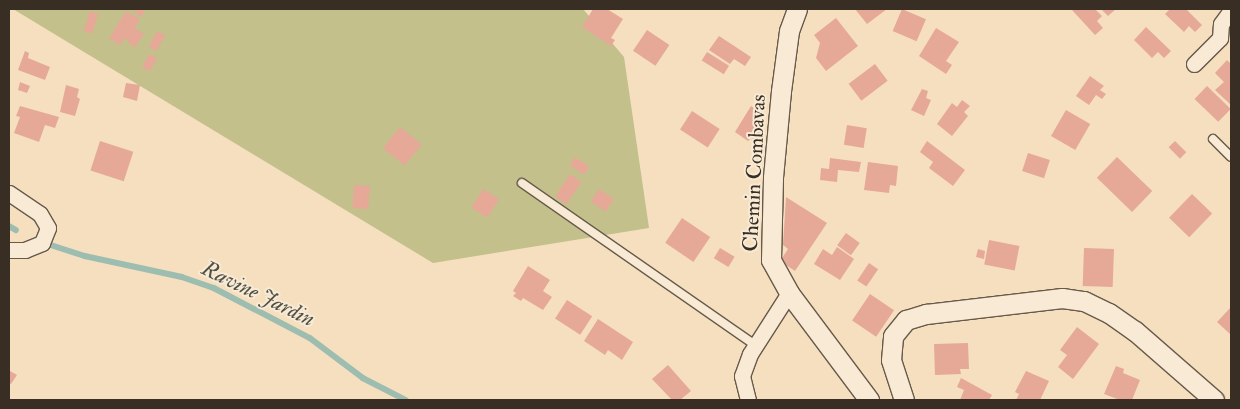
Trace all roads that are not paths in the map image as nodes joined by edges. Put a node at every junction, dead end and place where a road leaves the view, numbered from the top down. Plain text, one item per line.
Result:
1 (797, 9) edge
2 (1231, 10) edge
3 (1194, 64) dead end
4 (1213, 139) dead end
5 (1231, 157) edge
6 (522, 183) dead end
7 (9, 193) edge
8 (9, 250) edge
9 (789, 293) junction
10 (755, 345) junction
11 (748, 400) edge
12 (869, 400) edge
13 (904, 400) edge
14 (1214, 400) edge

1 - 9 street, Chemin Combavas
2 - 3 street
4 - 5 lane
6 - 10 lane
7 - 8 street
9 - 10 street
9 - 12 street, Chemin Combavas
10 - 11 street
13 - 14 street

